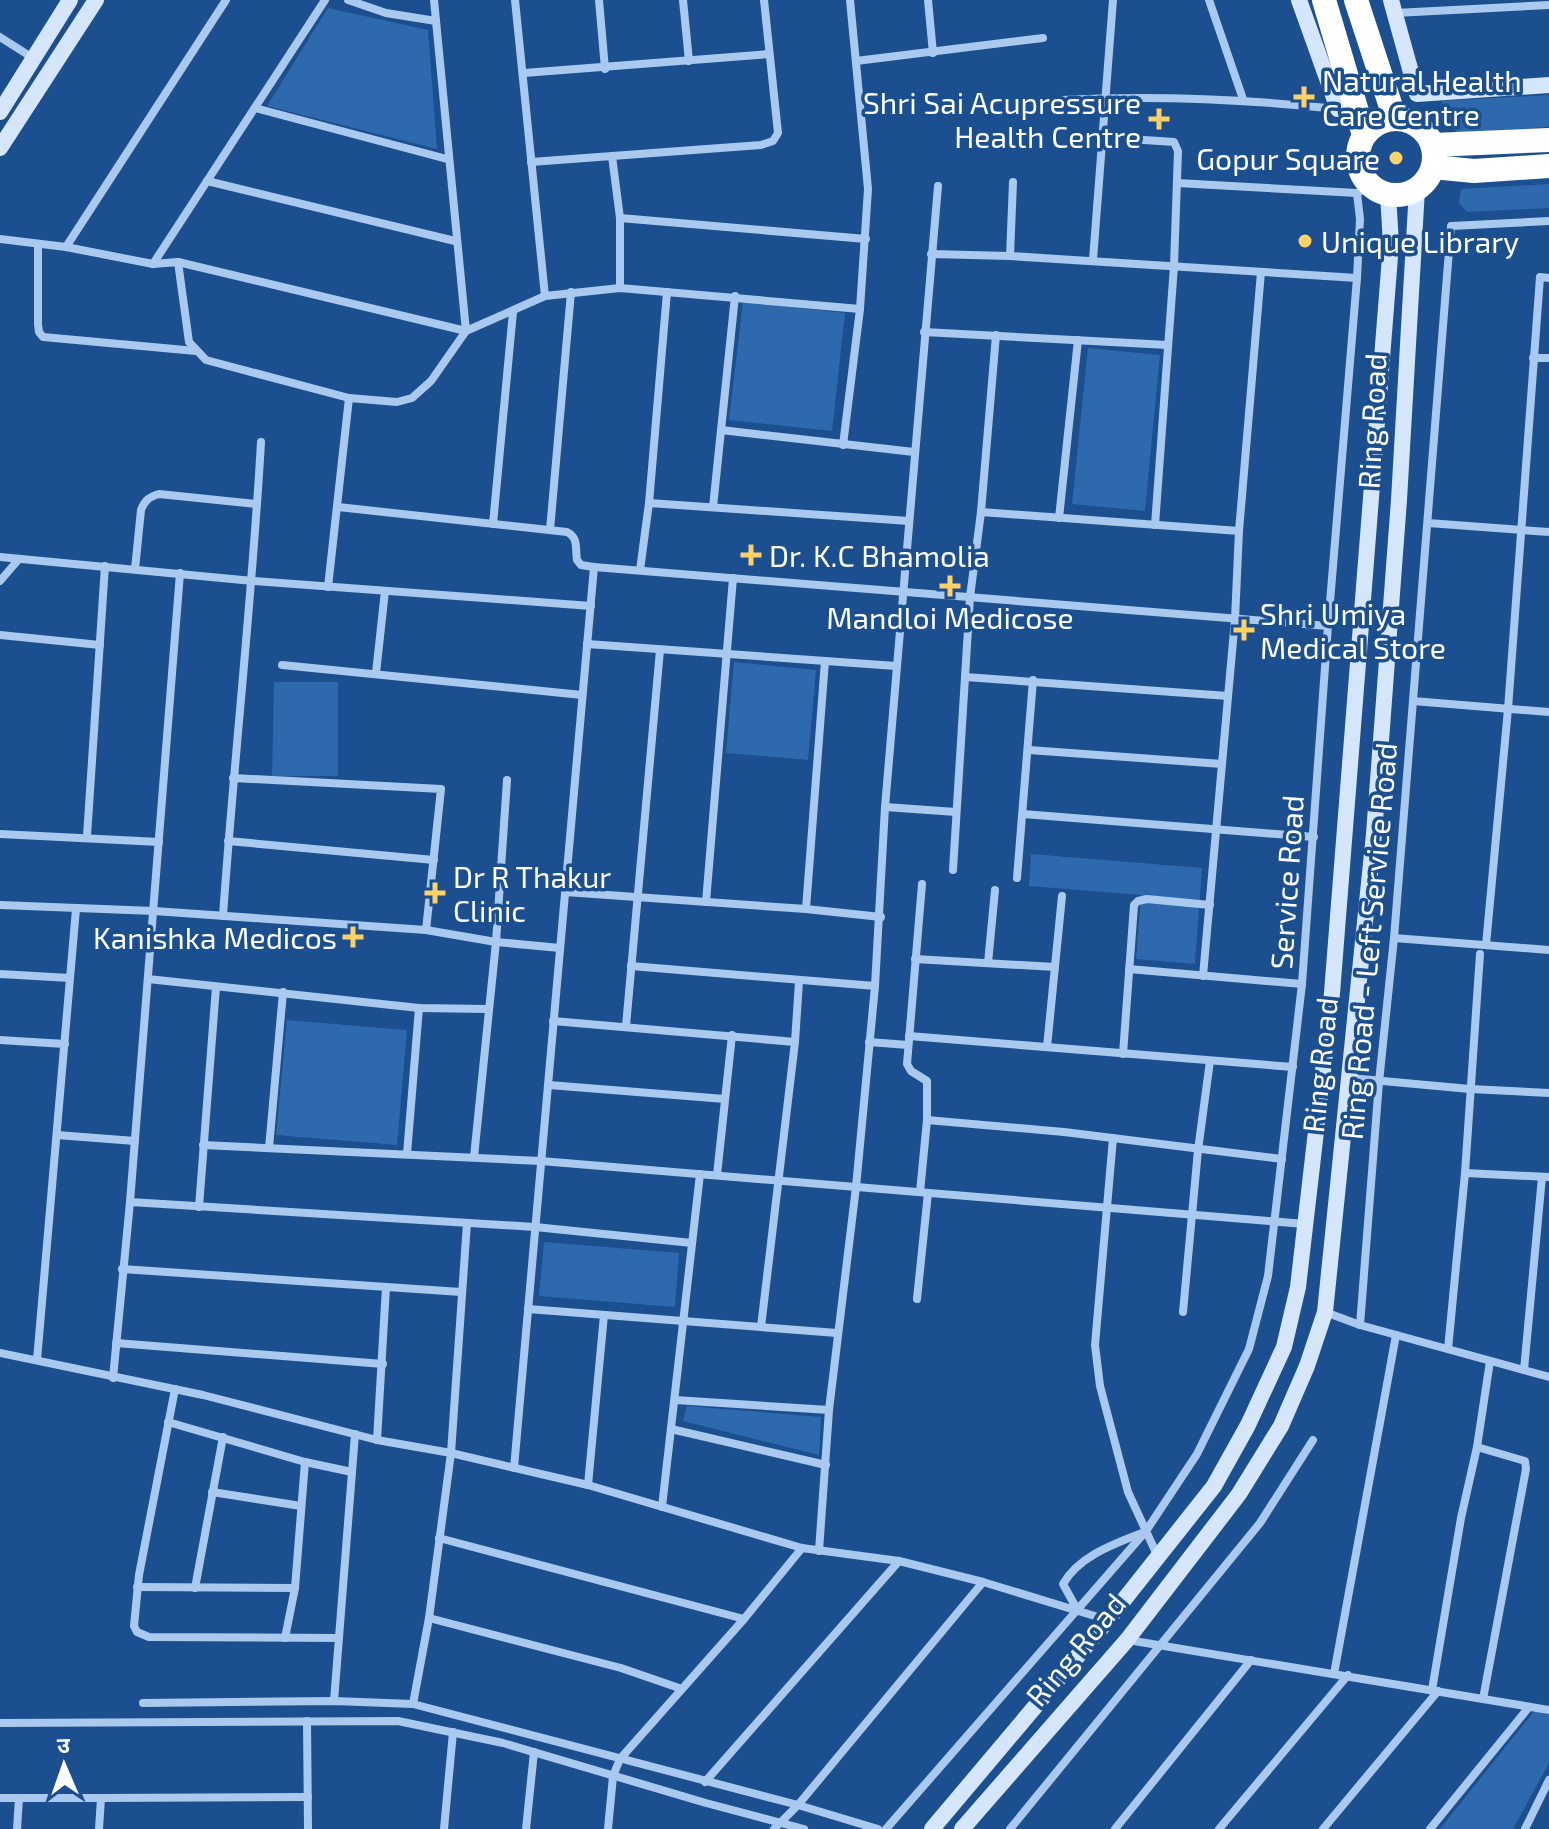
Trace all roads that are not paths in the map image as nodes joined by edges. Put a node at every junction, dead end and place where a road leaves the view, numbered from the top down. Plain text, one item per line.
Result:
1 (70, 0) edge
2 (96, 0) edge
3 (226, 0) edge
4 (325, 0) edge
5 (348, 0) edge
6 (434, 0) edge
7 (515, 0) edge
8 (599, 0) edge
9 (683, 0) edge
10 (764, 0) edge
11 (850, 0) edge
12 (928, 0) edge
13 (1113, 0) edge
14 (1209, 0) edge
15 (1299, 0) edge
16 (1324, 0) edge
17 (1356, 0) edge
18 (1473, 5) edge
19 (1549, 5) edge
20 (1393, 6) edge
21 (436, 21) junction
22 (0, 37) edge
23 (1043, 38) dead end
24 (933, 53) junction
25 (769, 54) junction
26 (34, 58) junction
27 (689, 61) junction
28 (856, 61) junction
29 (605, 69) junction
30 (524, 73) junction
31 (1549, 85) edge
32 (1105, 98) junction
33 (1243, 99) junction
34 (1061, 100) dead end
35 (255, 108) junction
36 (1347, 109) junction
37 (0, 112) edge
38 (1395, 119) junction
39 (1364, 135) junction
40 (1144, 140) dead end
41 (1549, 140) edge
42 (0, 148) edge
43 (612, 156) junction
44 (1433, 156) junction
45 (447, 159) junction
46 (531, 162) junction
47 (1549, 166) edge
48 (207, 181) junction
49 (1013, 182) dead end
50 (1177, 183) junction
51 (938, 186) dead end
52 (1417, 189) junction
53 (1372, 191) junction
54 (620, 218) junction
55 (1549, 221) edge
56 (0, 239) edge
57 (866, 239) junction
58 (455, 241) junction
59 (38, 244) junction
60 (66, 247) junction
61 (931, 254) junction
62 (1010, 256) junction
63 (1093, 260) junction
64 (178, 262) junction
65 (153, 264) junction
66 (1174, 266) junction
67 (1261, 272) junction
68 (1357, 278) junction
69 (1549, 278) edge
70 (620, 288) junction
71 (571, 292) junction
72 (667, 292) junction
73 (545, 296) junction
74 (735, 296) junction
75 (860, 309) junction
76 (513, 312) junction
77 (466, 331) junction
78 (924, 332) junction
79 (996, 335) junction
80 (1078, 340) junction
81 (1168, 345) junction
82 (196, 351) junction
83 (1533, 358) junction
84 (1549, 358) edge
85 (349, 398) junction
86 (721, 430) junction
87 (261, 442) dead end
88 (843, 445) junction
89 (914, 452) junction
90 (649, 503) junction
91 (257, 504) junction
92 (338, 507) junction
93 (713, 507) junction
94 (981, 512) junction
95 (1059, 518) junction
96 (909, 521) junction
97 (1428, 523) junction
98 (493, 524) junction
99 (1155, 525) junction
100 (550, 530) junction
101 (1239, 531) junction
102 (1521, 531) junction
103 (1549, 532) edge
104 (0, 557) edge
105 (19, 559) junction
106 (105, 566) junction
107 (594, 567) junction
108 (135, 569) junction
109 (640, 570) junction
110 (180, 573) junction
111 (733, 578) junction
112 (0, 581) edge
113 (253, 581) junction
114 (328, 587) junction
115 (385, 591) junction
116 (903, 592) junction
117 (970, 597) junction
118 (591, 606) junction
119 (1235, 619) junction
120 (1328, 626) junction
121 (0, 635) edge
122 (587, 644) junction
123 (100, 645) junction
124 (660, 650) junction
125 (726, 654) junction
126 (825, 661) junction
127 (282, 665) dead end
128 (896, 666) junction
129 (376, 673) junction
130 (965, 677) junction
131 (1033, 680) junction
132 (582, 695) junction
133 (1228, 696) junction
134 (1413, 701) junction
135 (1508, 709) junction
136 (1549, 712) edge
137 (1029, 750) junction
138 (1222, 764) junction
139 (233, 778) junction
140 (507, 780) dead end
141 (885, 807) junction
142 (956, 812) junction
143 (1023, 814) junction
144 (1217, 827) junction
145 (0, 834) edge
146 (87, 836) junction
147 (1314, 837) junction
148 (228, 841) junction
149 (159, 842) junction
150 (434, 860) junction
151 (953, 870) dead end
152 (1017, 878) dead end
153 (922, 884) dead end
154 (995, 890) dead end
155 (565, 892) junction
156 (1062, 896) dead end
157 (638, 897) junction
158 (706, 902) junction
159 (0, 905) edge
160 (1210, 905) junction
161 (76, 909) junction
162 (806, 909) junction
163 (154, 911) junction
164 (223, 916) junction
165 (881, 917) junction
166 (426, 930) junction
167 (1394, 938) junction
168 (496, 942) junction
169 (1486, 945) junction
170 (560, 948) junction
171 (1549, 950) edge
172 (1480, 954) dead end
173 (915, 959) junction
174 (988, 963) junction
175 (631, 966) junction
176 (1055, 967) junction
177 (1129, 969) junction
178 (0, 974) edge
179 (1203, 976) junction
180 (70, 978) junction
181 (148, 979) junction
182 (799, 982) junction
183 (1302, 984) junction
184 (875, 986) junction
185 (216, 987) junction
186 (283, 992) junction
187 (419, 1008) junction
188 (488, 1009) junction
189 (553, 1021) junction
190 (626, 1026) junction
191 (732, 1035) junction
192 (0, 1040) edge
193 (909, 1041) junction
194 (795, 1042) junction
195 (869, 1042) junction
196 (65, 1044) junction
197 (1047, 1047) junction
198 (1123, 1054) junction
199 (1210, 1061) junction
200 (1293, 1067) junction
201 (1350, 1078) junction
202 (1379, 1082) junction
203 (549, 1085) junction
204 (1470, 1089) junction
205 (1549, 1093) edge
206 (725, 1099) junction
207 (927, 1120) junction
208 (57, 1135) junction
209 (1113, 1138) junction
210 (135, 1141) junction
211 (203, 1145) junction
212 (269, 1148) junction
213 (1198, 1150) junction
214 (407, 1154) junction
215 (474, 1157) junction
216 (1282, 1159) junction
217 (541, 1161) junction
218 (1465, 1173) junction
219 (700, 1174) junction
220 (717, 1175) junction
221 (1546, 1177) edge
222 (777, 1181) junction
223 (856, 1187) junction
224 (924, 1192) junction
225 (130, 1202) junction
226 (199, 1207) junction
227 (1108, 1208) junction
228 (1193, 1215) junction
229 (1274, 1222) junction
230 (467, 1223) junction
231 (1305, 1224) junction
232 (535, 1227) junction
233 (692, 1243) junction
234 (122, 1269) junction
235 (386, 1287) junction
236 (461, 1292) junction
237 (917, 1299) dead end
238 (528, 1309) junction
239 (1183, 1312) dead end
240 (1325, 1312) junction
241 (604, 1315) junction
242 (682, 1321) junction
243 (1360, 1325) junction
244 (761, 1327) junction
245 (837, 1333) junction
246 (1396, 1335) junction
247 (116, 1343) junction
248 (1448, 1349) junction
249 (0, 1353) edge
250 (37, 1360) junction
251 (1490, 1361) junction
252 (383, 1364) junction
253 (1524, 1370) junction
254 (1549, 1377) edge
255 (113, 1378) junction
256 (175, 1389) junction
257 (675, 1400) junction
258 (829, 1410) junction
259 (168, 1422) junction
260 (671, 1429) junction
261 (355, 1434) junction
262 (223, 1437) junction
263 (377, 1440) junction
264 (1313, 1440) dead end
265 (1477, 1447) junction
266 (451, 1453) junction
267 (305, 1462) junction
268 (826, 1465) junction
269 (514, 1468) junction
270 (352, 1472) junction
271 (588, 1485) junction
272 (212, 1492) junction
273 (301, 1506) junction
274 (662, 1507) junction
275 (1146, 1531) junction
276 (439, 1538) junction
277 (802, 1548) junction
278 (819, 1551) junction
279 (1158, 1558) junction
280 (899, 1561) junction
281 (1180, 1573) junction
282 (983, 1582) junction
283 (137, 1587) junction
284 (195, 1588) junction
285 (295, 1588) junction
286 (1078, 1611) junction
287 (429, 1618) junction
288 (744, 1619) junction
289 (1108, 1620) junction
290 (285, 1638) junction
291 (339, 1638) junction
292 (1127, 1640) junction
293 (1162, 1646) junction
294 (1251, 1660) junction
295 (1334, 1674) junction
296 (1348, 1675) junction
297 (682, 1689) junction
298 (1435, 1691) junction
299 (1483, 1699) junction
300 (331, 1701) junction
301 (143, 1703) dead end
302 (413, 1704) junction
303 (1529, 1707) junction
304 (1549, 1710) edge
305 (307, 1721) junction
306 (327, 1721) junction
307 (0, 1723) edge
308 (453, 1732) junction
309 (534, 1752) junction
310 (620, 1759) junction
311 (613, 1776) junction
312 (1549, 1780) edge
313 (705, 1782) junction
314 (308, 1797) junction
315 (0, 1798) edge
316 (19, 1798) junction
317 (101, 1798) junction
318 (1545, 1798) edge
319 (798, 1805) junction
320 (782, 1822) junction
321 (1014, 1828) edge
322 (17, 1829) edge
323 (99, 1829) edge
324 (308, 1829) edge
325 (444, 1829) edge
326 (526, 1829) edge
327 (608, 1829) edge
328 (774, 1829) edge
329 (804, 1829) edge
330 (878, 1829) edge
331 (886, 1829) edge
332 (932, 1829) edge
333 (962, 1829) edge
334 (1115, 1829) edge
335 (1219, 1829) edge
336 (1323, 1829) edge
337 (1430, 1829) edge
338 (1525, 1829) edge

1 - 26 main road
2 - 42 main road
3 - 60 street
4 - 35 street
5 - 21 street
6 - 21 street
7 - 30 street
8 - 29 street
9 - 27 street
10 - 25 street
11 - 28 street
12 - 24 street
13 - 32 street
14 - 33 street
15 - 36 main road
16 - 36 highway
17 - 38 highway
18 - 19 street
18 - 20 street
20 - 31 main road
21 - 45 street
22 - 26 street
23 - 24 street
24 - 28 street
25 - 27 street
25 - 43 street
26 - 37 main road
27 - 29 street
28 - 57 street
29 - 30 street
30 - 46 street
32 - 33 street
32 - 34 street
32 - 63 street
33 - 36 street
35 - 45 street
35 - 48 street
36 - 39 highway
38 - 39 highway
38 - 44 highway
39 - 53 highway
40 - 50 street
41 - 44 highway
43 - 46 street
43 - 54 street
44 - 47 highway
44 - 52 highway
45 - 58 street
46 - 73 street
48 - 58 street
48 - 65 street
49 - 62 street
50 - 53 street
50 - 66 street
51 - 61 street
52 - 53 highway
52 - 201 main road, Ring Road
53 - 68 street, Service Road
53 - 231 main road, Ring Road
54 - 57 street
54 - 70 street
55 - 97 street, Ring Road - Left Service Road
56 - 59 street
57 - 75 street
58 - 77 street
59 - 60 street
59 - 82 street
60 - 65 street
61 - 62 street
61 - 78 street
62 - 63 street
63 - 66 street
64 - 65 street
64 - 77 street
64 - 82 street
66 - 67 street
66 - 81 street
67 - 68 street
67 - 101 street
68 - 120 street, Service Road
69 - 83 street
70 - 71 street
70 - 72 street
71 - 73 street
71 - 100 street
72 - 74 street
72 - 90 street
73 - 76 street
74 - 75 street
74 - 86 street
75 - 88 street
76 - 77 street
76 - 98 street
77 - 85 street
78 - 79 street
78 - 89 street
79 - 80 street
79 - 94 street
80 - 81 street
80 - 95 street
81 - 99 street
82 - 85 street
83 - 84 street
83 - 102 street
85 - 92 street
86 - 88 street
86 - 93 street
87 - 91 street
88 - 89 street
89 - 96 street
90 - 93 street
90 - 109 street
91 - 108 street
91 - 113 street
92 - 98 street
92 - 114 street
93 - 96 street
94 - 95 street
94 - 117 street
95 - 99 street
96 - 116 street
97 - 102 street
97 - 134 street, Ring Road - Left Service Road
98 - 100 street
99 - 101 street
100 - 107 street
101 - 119 street
102 - 103 street
102 - 135 street
104 - 105 street
105 - 106 street
105 - 112 street
106 - 108 street
106 - 123 street
107 - 109 street
107 - 118 street
108 - 110 street
109 - 111 street
110 - 113 street
110 - 149 street
111 - 116 street
111 - 125 street
113 - 114 street
113 - 139 street
114 - 115 street
115 - 118 street
115 - 129 street
116 - 117 street
116 - 128 street
117 - 119 street
117 - 130 street
118 - 122 street
119 - 120 street
119 - 133 street
120 - 147 street, Service Road
121 - 123 street
122 - 124 street
122 - 132 street
123 - 146 street
124 - 125 street
124 - 157 street
125 - 126 street
125 - 158 street
126 - 128 street
126 - 162 street
127 - 129 street
128 - 141 street
129 - 132 street
130 - 131 street
130 - 142 street
131 - 133 street
131 - 137 street
132 - 155 street
133 - 138 street
134 - 135 street
134 - 167 street, Ring Road - Left Service Road
135 - 136 street
135 - 169 street
137 - 138 street
137 - 143 street
138 - 144 street
139 - 148 street
139 - 150 street
140 - 168 street
141 - 142 street
141 - 165 street
142 - 151 street
143 - 144 street
143 - 152 street
144 - 147 street
144 - 160 street
145 - 146 street
146 - 149 street
147 - 183 street, Service Road
148 - 150 street
148 - 164 street
149 - 163 street
150 - 166 street
153 - 173 street
154 - 174 street
155 - 157 street
155 - 170 street
156 - 176 street
157 - 158 street
157 - 175 street
158 - 162 street
159 - 161 street
160 - 177 street
160 - 179 street
161 - 163 street
161 - 180 street
162 - 165 street
163 - 164 street
163 - 181 street
164 - 166 street
165 - 184 street
166 - 168 street
167 - 169 street
167 - 202 street, Ring Road - Left Service Road
168 - 170 street
168 - 188 street
169 - 171 street
170 - 189 street
172 - 204 street
173 - 174 street
173 - 193 street
174 - 176 street
175 - 182 street
175 - 190 street
176 - 197 street
177 - 179 street
177 - 198 street
178 - 180 street
179 - 183 street
180 - 196 street
181 - 185 street
181 - 210 street
182 - 184 street
182 - 194 street
183 - 200 street, Service Road
184 - 195 street
185 - 186 street
185 - 211 street
186 - 187 street
186 - 212 street
187 - 188 street
187 - 214 street
188 - 215 street
189 - 190 street
189 - 203 street
190 - 191 street
191 - 194 street
191 - 206 street
192 - 196 street
193 - 195 street
193 - 197 street
193 - 207 street
194 - 222 street
195 - 223 street
196 - 208 street
197 - 198 street
198 - 199 street
199 - 200 street
199 - 213 street
200 - 216 street, Service Road
201 - 202 street
201 - 240 main road, Ring Road
202 - 204 street
202 - 243 street, Ring Road - Left Service Road
203 - 206 street
203 - 217 street
204 - 205 street
204 - 218 street
206 - 220 street
207 - 209 street
207 - 224 street
208 - 210 street
208 - 250 street
209 - 213 street
209 - 227 street
210 - 225 street
211 - 212 street
211 - 226 street
212 - 214 street
213 - 216 street
213 - 228 street
214 - 215 street
215 - 217 street
216 - 229 street, Service Road
217 - 219 street
217 - 232 street
218 - 221 street
218 - 248 street
219 - 220 street
219 - 233 street
220 - 222 street
221 - 253 street
222 - 223 street
222 - 244 street
223 - 224 street
223 - 245 street
224 - 227 street
224 - 237 street
225 - 226 street
225 - 234 street
226 - 230 street
227 - 228 street
227 - 275 street
228 - 229 street
228 - 239 street
229 - 231 street
229 - 275 street, Service Road
230 - 232 street
230 - 236 street
231 - 279 main road, Ring Road
232 - 233 street
232 - 238 street
233 - 242 street
234 - 235 street
234 - 247 street
235 - 236 street
235 - 252 street
236 - 266 street
238 - 241 street
238 - 269 street
240 - 243 street
240 - 281 main road, Ring Road
241 - 242 street
241 - 271 street
242 - 244 street
242 - 257 street
243 - 246 street
244 - 245 street
245 - 258 street
246 - 248 street
246 - 295 street
247 - 252 street
247 - 255 street
248 - 251 street
249 - 250 street
250 - 255 street
251 - 253 street
251 - 265 street
252 - 263 street
253 - 254 street
255 - 256 street
256 - 259 street
256 - 261 street
257 - 258 street
257 - 260 street
258 - 268 street
259 - 262 street
259 - 283 street
260 - 268 street
260 - 274 street
261 - 263 street
261 - 270 street
262 - 267 street
262 - 272 street
263 - 266 street
264 - 293 street
265 - 298 street
265 - 299 street
266 - 269 street
266 - 276 street
267 - 270 street
267 - 273 street
268 - 278 street
269 - 271 street
270 - 291 street
271 - 274 street
272 - 273 street
272 - 284 street
273 - 285 street
274 - 277 street
275 - 279 street
275 - 286 street, Service Road
275 - 286 street
276 - 287 street
276 - 288 street
277 - 278 street
277 - 288 street
278 - 280 street
279 - 281 main road
279 - 289 main road, Ring Road
280 - 282 street
280 - 313 street
281 - 292 main road, Ring Road
282 - 286 street
282 - 319 street
283 - 284 street
283 - 290 street
284 - 285 street
285 - 290 street
286 - 289 street
286 - 331 street, Service Road
287 - 297 street
287 - 302 street
288 - 297 street
289 - 332 main road, Ring Road
290 - 291 street
291 - 300 street
292 - 293 street
292 - 333 main road, Ring Road
293 - 294 street
293 - 321 street
294 - 295 street
294 - 334 street
295 - 296 street
296 - 298 street
296 - 335 street
297 - 310 street
298 - 299 street
298 - 336 street
299 - 303 street
300 - 301 street
300 - 302 street
300 - 306 street
302 - 310 street
303 - 304 street
303 - 337 street
305 - 306 street
305 - 307 street
305 - 314 street
306 - 308 street
308 - 309 street
308 - 325 street
309 - 311 street
309 - 326 street
310 - 311 street
310 - 313 street
311 - 320 street
311 - 327 street
312 - 318 street
313 - 319 street
314 - 317 street
314 - 324 street
315 - 316 street
316 - 317 street
316 - 322 street
317 - 323 street
318 - 338 street
319 - 320 street
319 - 330 street
320 - 328 street
320 - 329 street

